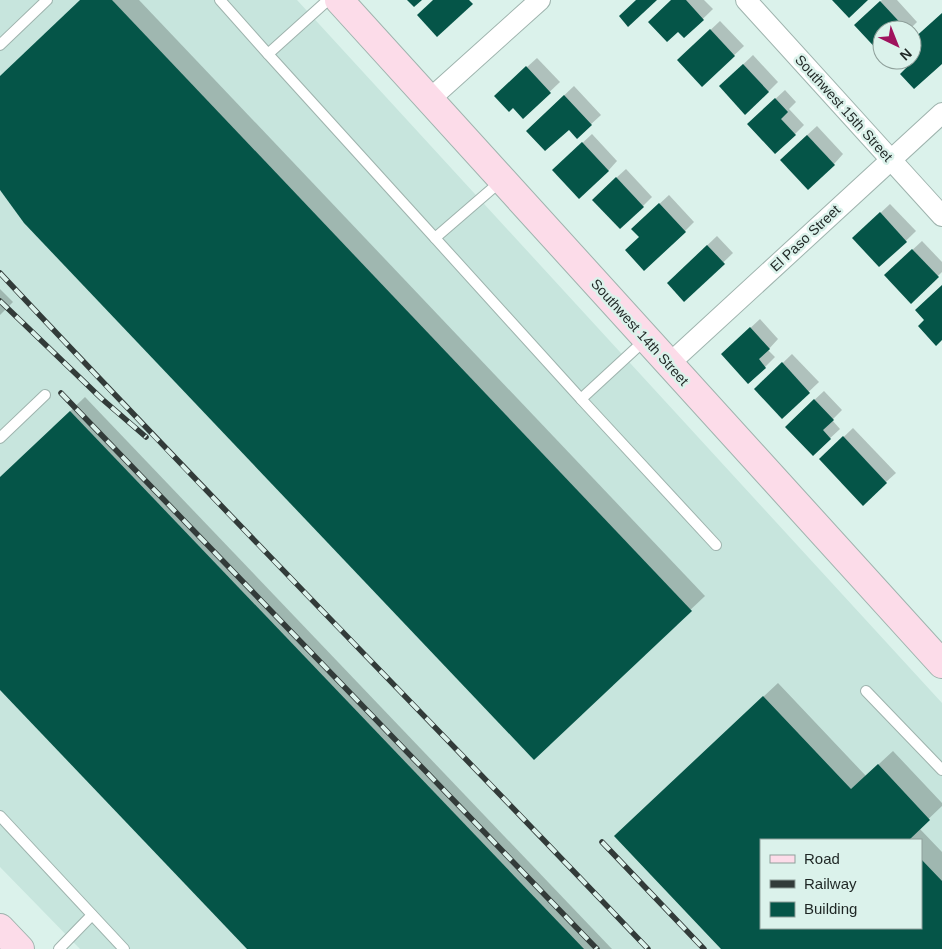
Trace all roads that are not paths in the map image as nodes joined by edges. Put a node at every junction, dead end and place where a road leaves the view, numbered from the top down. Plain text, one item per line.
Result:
1 (47, 0) edge
2 (220, 0) edge
3 (328, 0) edge
4 (338, 0) edge
5 (540, 0) edge
6 (746, 0) edge
7 (0, 45) edge
8 (268, 54) junction
9 (430, 99) junction
10 (942, 113) edge
11 (890, 160) junction
12 (503, 180) junction
13 (942, 216) edge
14 (435, 238) junction
15 (646, 339) junction
16 (669, 364) junction
17 (45, 395) dead end
18 (581, 399) junction
19 (0, 438) edge
20 (716, 545) dead end
21 (942, 664) edge
22 (866, 691) dead end
23 (942, 770) edge
24 (0, 816) edge
25 (92, 915) junction
26 (0, 928) edge
27 (20, 949) edge
28 (59, 949) edge
29 (124, 949) edge

1 - 7 lane
2 - 8 lane
3 - 8 lane
4 - 9 street, Southwest 14th Street
5 - 9 street
6 - 11 street, Southwest 15th Street
8 - 14 lane
9 - 12 street, Southwest 14th Street
10 - 11 street, El Paso Street
11 - 13 street, Southwest 15th Street
11 - 16 street, El Paso Street
12 - 14 lane
12 - 15 street, Southwest 14th Street
14 - 18 lane
15 - 16 street, Southwest 14th Street
15 - 18 lane
16 - 21 street, Southwest 14th Street
17 - 19 lane
18 - 20 lane
22 - 23 lane
24 - 25 lane
25 - 28 lane
25 - 29 lane
26 - 27 street

